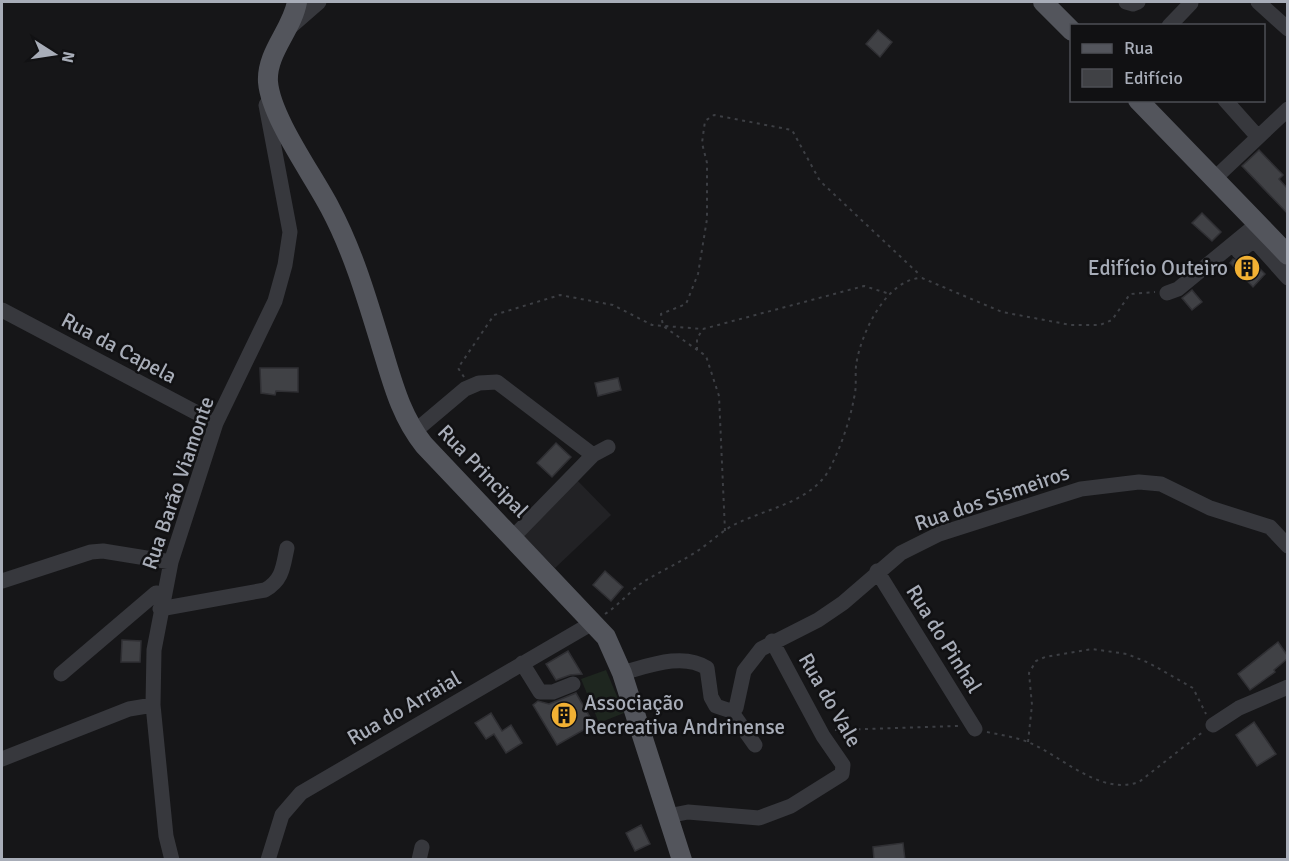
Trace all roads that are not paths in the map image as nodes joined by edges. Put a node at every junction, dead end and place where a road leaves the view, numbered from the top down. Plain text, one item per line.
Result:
1 (297, 2) edge
2 (319, 2) edge
3 (1043, 2) edge
4 (1126, 2) edge
5 (1138, 2) edge
6 (1190, 2) edge
7 (1258, 2) edge
8 (1171, 24) edge
9 (288, 29) junction
10 (1287, 29) edge
11 (1070, 30) edge
12 (272, 98) junction
13 (1140, 102) edge
14 (1228, 102) edge
15 (1287, 109) edge
16 (1258, 137) junction
17 (1214, 179) junction
18 (1257, 224) junction
19 (1276, 250) edge
20 (1225, 263) dead end
21 (1287, 278) edge
22 (1167, 293) road end
23 (2, 310) edge
24 (216, 423) junction
25 (414, 432) junction
26 (608, 447) dead end
27 (593, 454) junction
28 (513, 537) junction
29 (1287, 546) edge
30 (286, 548) dead end
31 (171, 562) junction
32 (877, 571) junction
33 (2, 581) edge
34 (164, 594) junction
35 (160, 609) junction
36 (594, 622) junction
37 (772, 642) junction
38 (522, 663) junction
39 (622, 673) junction
40 (61, 674) dead end
41 (573, 684) dead end
42 (1287, 687) edge
43 (153, 705) junction
44 (731, 711) junction
45 (1213, 726) road end
46 (975, 729) road end
47 (755, 745) dead end
48 (2, 759) edge
49 (668, 816) junction
50 (172, 860) edge
51 (268, 860) edge
52 (682, 860) edge

1 - 9 main road
2 - 9 street
3 - 11 main road
4 - 5 street
6 - 8 street
7 - 10 street
9 - 12 main road
12 - 24 street, Rua Barão Viamonte
12 - 25 main road, Rua Principal
13 - 17 main road
14 - 16 street
15 - 16 street
16 - 17 street
17 - 18 main road
18 - 19 main road
18 - 22 street
19 - 20 street
19 - 21 street
23 - 24 street, Rua da Capela
24 - 31 street, Rua Barão Viamonte
25 - 27 street
25 - 28 main road, Rua Principal
26 - 27 street
27 - 28 street
28 - 36 main road, Rua Principal
29 - 32 street, Rua dos Sismeiros
30 - 35 street
31 - 33 street
31 - 34 street, Rua Barão Viamonte
32 - 37 street, Rua dos Sismeiros
32 - 46 street, Rua do Pinhal
34 - 35 street, Rua Barão Viamonte
34 - 40 street
35 - 43 street, Rua Barão Viamonte
36 - 38 street, Rua do Arraial
36 - 39 main road, Rua Principal
37 - 44 street, Rua dos Sismeiros
37 - 49 street, Rua do Vale
38 - 41 street
38 - 51 street, Rua do Arraial
39 - 44 street
39 - 49 main road, Rua Principal
42 - 45 street
43 - 48 street
43 - 50 street, Rua Barão Viamonte
44 - 47 street
49 - 52 main road, Rua Principal

